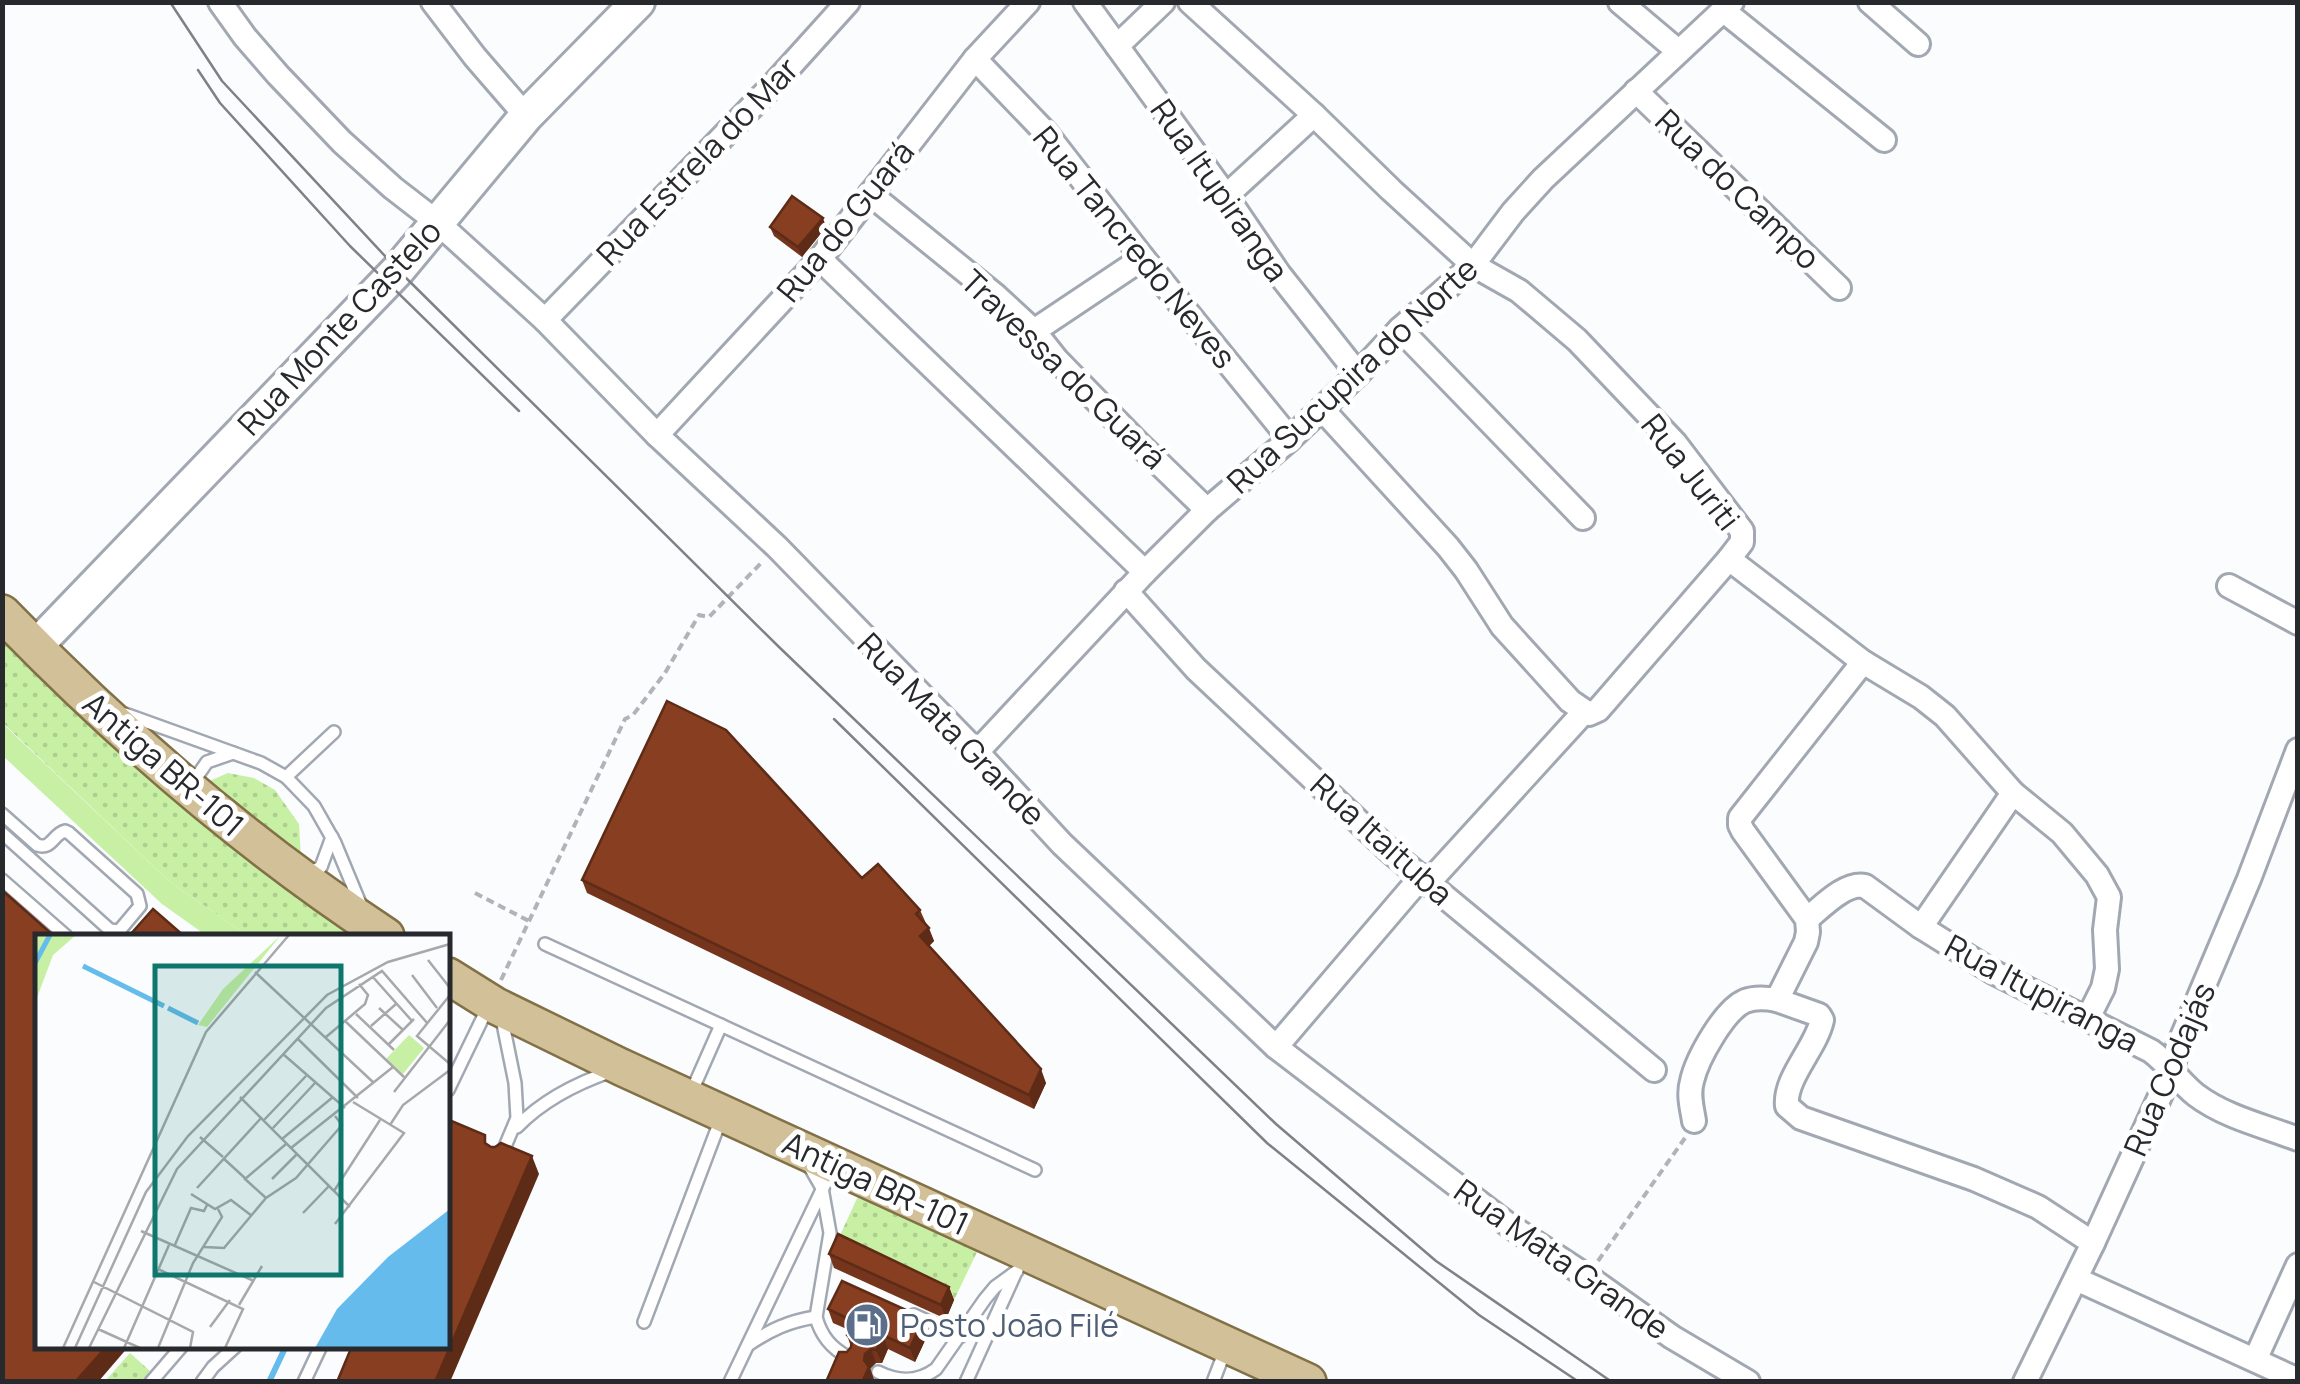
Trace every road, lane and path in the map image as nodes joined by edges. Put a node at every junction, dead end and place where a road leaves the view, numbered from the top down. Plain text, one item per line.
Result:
1 (220, 2) edge
2 (433, 2) edge
3 (638, 2) edge
4 (848, 2) edge
5 (1028, 2) edge
6 (1085, 2) edge
7 (1163, 2) edge
8 (1190, 2) edge
9 (1620, 2) edge
10 (1870, 2) edge
11 (1728, 6) edge
12 (1918, 44) dead end
13 (1117, 46) junction
14 (1678, 52) junction
15 (975, 59) junction
16 (1636, 91) junction
17 (1314, 115) junction
18 (526, 116) junction
19 (1884, 140) dead end
20 (870, 194) junction
21 (1226, 196) junction
22 (437, 222) junction
23 (1143, 258) junction
24 (820, 259) junction
25 (1473, 265) junction
26 (1838, 288) dead end
27 (545, 320) junction
28 (1400, 329) junction
29 (1034, 331) junction
30 (1358, 374) junction
31 (1322, 409) junction
32 (658, 435) junction
33 (1290, 439) junction
34 (1207, 510) junction
35 (1583, 518) dead end
36 (777, 547) junction
37 (1729, 559) junction
38 (1145, 572) junction
39 (2229, 586) dead end
40 (1126, 591) junction
41 (2, 612) edge
42 (2298, 623) edge
43 (35, 647) junction
44 (1863, 662) junction
45 (95, 703) junction
46 (1577, 706) junction
47 (334, 732) dead end
48 (2298, 750) edge
49 (977, 752) junction
50 (233, 753) junction
51 (286, 778) junction
52 (189, 788) junction
53 (2014, 794) junction
54 (2, 814) edge
55 (2, 833) edge
56 (332, 837) junction
57 (296, 874) junction
58 (1425, 879) junction
59 (2, 880) edge
60 (475, 893) dead end
61 (1807, 919) junction
62 (529, 921) junction
63 (1921, 928) junction
64 (378, 931) edge
65 (64, 934) edge
66 (546, 944) dead end
67 (450, 977) edge
68 (1777, 1000) junction
69 (493, 1005) junction
70 (2088, 1018) junction
71 (721, 1025) junction
72 (1276, 1047) junction
73 (621, 1067) junction
74 (1654, 1070) dead end
75 (2172, 1070) junction
76 (450, 1086) edge
77 (689, 1097) junction
78 (723, 1112) junction
79 (1694, 1121) joint
80 (508, 1138) junction
81 (2298, 1139) edge
82 (500, 1156) edge
83 (1036, 1170) dead end
84 (828, 1176) junction
85 (2093, 1243) junction
86 (1021, 1262) junction
87 (2298, 1265) edge
88 (822, 1274) junction
89 (1588, 1276) junction
90 (2076, 1279) junction
91 (840, 1281) edge
92 (909, 1312) edge
93 (816, 1317) junction
94 (644, 1322) dead end
95 (961, 1336) junction
96 (1228, 1344) junction
97 (748, 1345) junction
98 (179, 1349) edge
99 (233, 1349) edge
100 (320, 1349) edge
101 (848, 1357) edge
102 (2262, 1370) edge
103 (878, 1372) dead end
104 (2298, 1380) edge
105 (151, 1382) edge
106 (202, 1382) edge
107 (304, 1382) edge
108 (730, 1382) edge
109 (966, 1382) edge
110 (1213, 1382) edge
111 (1308, 1382) edge
112 (1748, 1382) edge
113 (2025, 1382) edge

1 - 22 street, Rua Mata Grande
2 - 18 street
3 - 18 street, Rua Monte Castelo
4 - 27 street, Rua Estrela do Mar
5 - 15 street, Rua do Guará
6 - 13 street, Rua Itupiranga
7 - 13 street
8 - 17 street, Rua Juriti
9 - 14 street
10 - 12 street
11 - 14 street, Rua Sucupira do Norte
11 - 19 street
13 - 21 street, Rua Itupiranga
14 - 16 street, Rua Sucupira do Norte
15 - 20 street, Rua do Guará
15 - 23 street, Rua Tancredo Neves
16 - 25 street, Rua Sucupira do Norte
16 - 26 street, Rua do Campo
17 - 21 street
17 - 25 street, Rua Juriti
18 - 22 street, Rua Monte Castelo
20 - 24 street, Rua do Guará
20 - 29 street, Travessa do Guará
21 - 30 street, Rua Itupiranga
22 - 27 street, Rua Mata Grande
22 - 43 street, Rua Monte Castelo
23 - 29 street
23 - 33 street, Rua Tancredo Neves
24 - 32 street, Rua do Guará
24 - 38 street
25 - 28 street, Rua Sucupira do Norte
25 - 37 street, Rua Juriti
27 - 32 street, Rua Mata Grande
28 - 30 street, Rua Sucupira do Norte
28 - 35 street
29 - 34 street, Travessa do Guará
30 - 31 street, Rua Sucupira do Norte
31 - 33 street, Rua Sucupira do Norte
31 - 46 street
32 - 36 street, Rua Mata Grande
33 - 34 street, Rua Sucupira do Norte
34 - 38 street, Rua Sucupira do Norte
36 - 49 street, Rua Mata Grande
36 - 62 path
37 - 44 street, Rua Juriti
37 - 46 street
38 - 40 street, Rua Sucupira do Norte
39 - 42 street
40 - 49 street, Rua Sucupira do Norte
40 - 58 street, Rua Itaituba
41 - 43 main road, Antiga BR-101
43 - 45 main road, Antiga BR-101
44 - 53 street, Rua Juriti
44 - 61 street
45 - 50 lane
45 - 52 main road, Antiga BR-101
46 - 58 street
47 - 51 lane
48 - 75 street, Rua Codajás
49 - 72 street, Rua Mata Grande
50 - 51 lane
50 - 52 lane
51 - 56 lane
52 - 57 main road, Antiga BR-101
53 - 63 street
53 - 70 street, Rua Juriti
54 - 55 lane
56 - 57 lane
56 - 64 lane
57 - 64 main road, Antiga BR-101
58 - 72 street
58 - 74 street, Rua Itaituba
59 - 65 lane
60 - 62 path
61 - 63 street, Rua Itupiranga
61 - 68 street
62 - 69 path
63 - 70 street, Rua Itupiranga
66 - 71 lane
67 - 69 main road, Antiga BR-101
68 - 79 street
68 - 85 street
69 - 73 main road, Antiga BR-101
69 - 76 lane
69 - 80 lane
70 - 75 street, Rua Itupiranga
71 - 77 lane
71 - 83 lane
72 - 89 street, Rua Mata Grande
73 - 77 main road, Antiga BR-101
73 - 80 lane
75 - 81 street, Rua Itupiranga
75 - 85 street, Rua Codajás
77 - 78 main road, Antiga BR-101
78 - 84 main road, Antiga BR-101
78 - 94 lane
79 - 89 path
80 - 82 lane
84 - 86 main road, Antiga BR-101
84 - 88 lane
84 - 97 lane
85 - 90 street, Rua Codajás
86 - 95 lane
86 - 96 main road, Antiga BR-101
86 - 109 lane
87 - 102 street
88 - 91 lane
88 - 93 lane
89 - 112 street, Rua Mata Grande
90 - 102 street
90 - 113 street, Rua Codajás
92 - 95 lane
93 - 97 lane
93 - 101 lane
95 - 103 lane
96 - 110 lane
96 - 111 main road, Antiga BR-101
97 - 108 lane
98 - 105 lane
99 - 106 lane
100 - 107 lane
102 - 104 street

